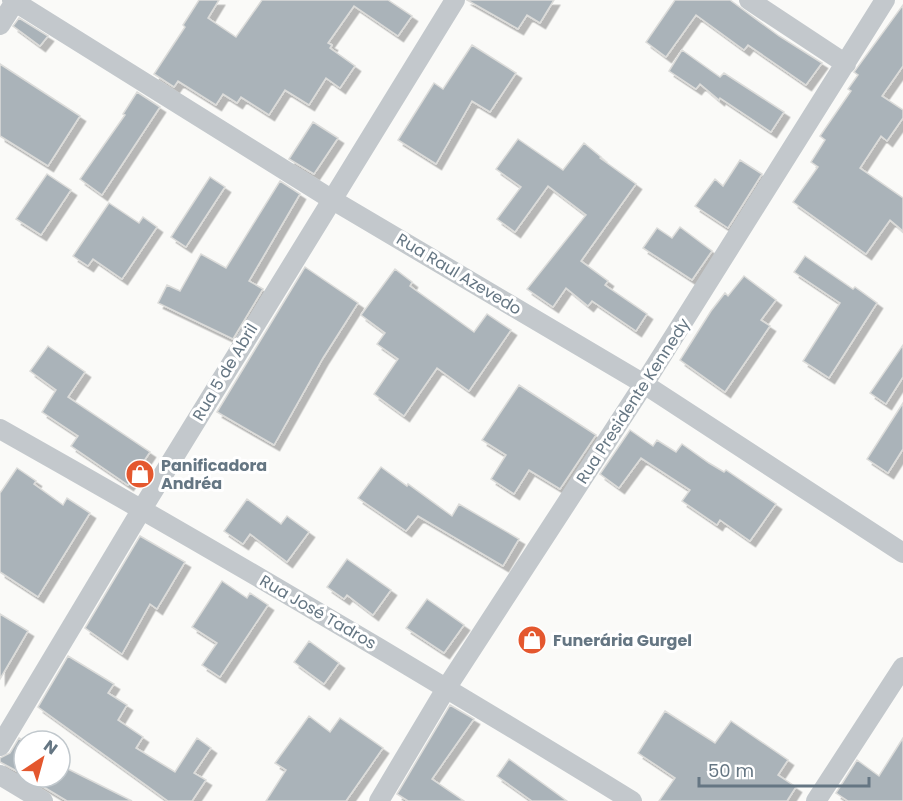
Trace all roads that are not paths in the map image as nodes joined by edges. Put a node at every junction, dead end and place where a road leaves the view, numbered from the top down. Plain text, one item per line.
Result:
1 (14, 0) edge
2 (455, 0) edge
3 (749, 0) edge
4 (885, 0) edge
5 (0, 25) edge
6 (846, 64) junction
7 (331, 199) junction
8 (644, 384) junction
9 (0, 429) edge
10 (142, 509) junction
11 (903, 553) edge
12 (903, 667) edge
13 (447, 687) junction
14 (0, 746) edge
15 (0, 775) edge
16 (43, 801) edge
17 (379, 801) edge
18 (632, 801) edge
19 (816, 801) edge

1 - 5 street
1 - 7 street, Rua Raul Azevedo
2 - 7 street, Rua 5 de Abril
3 - 6 street
4 - 6 street, Rua Presidente Kennedy
6 - 8 street, Rua Presidente Kennedy
7 - 8 street, Rua Raul Azevedo
7 - 10 street, Rua 5 de Abril
8 - 11 street, Rua Raul Azevedo
8 - 13 street, Rua Presidente Kennedy
9 - 10 street, Rua José Tadros
10 - 13 street, Rua José Tadros
10 - 14 street, Rua 5 de Abril
12 - 19 street
13 - 17 street, Rua Presidente Kennedy
13 - 18 street, Rua José Tadros
15 - 16 street

